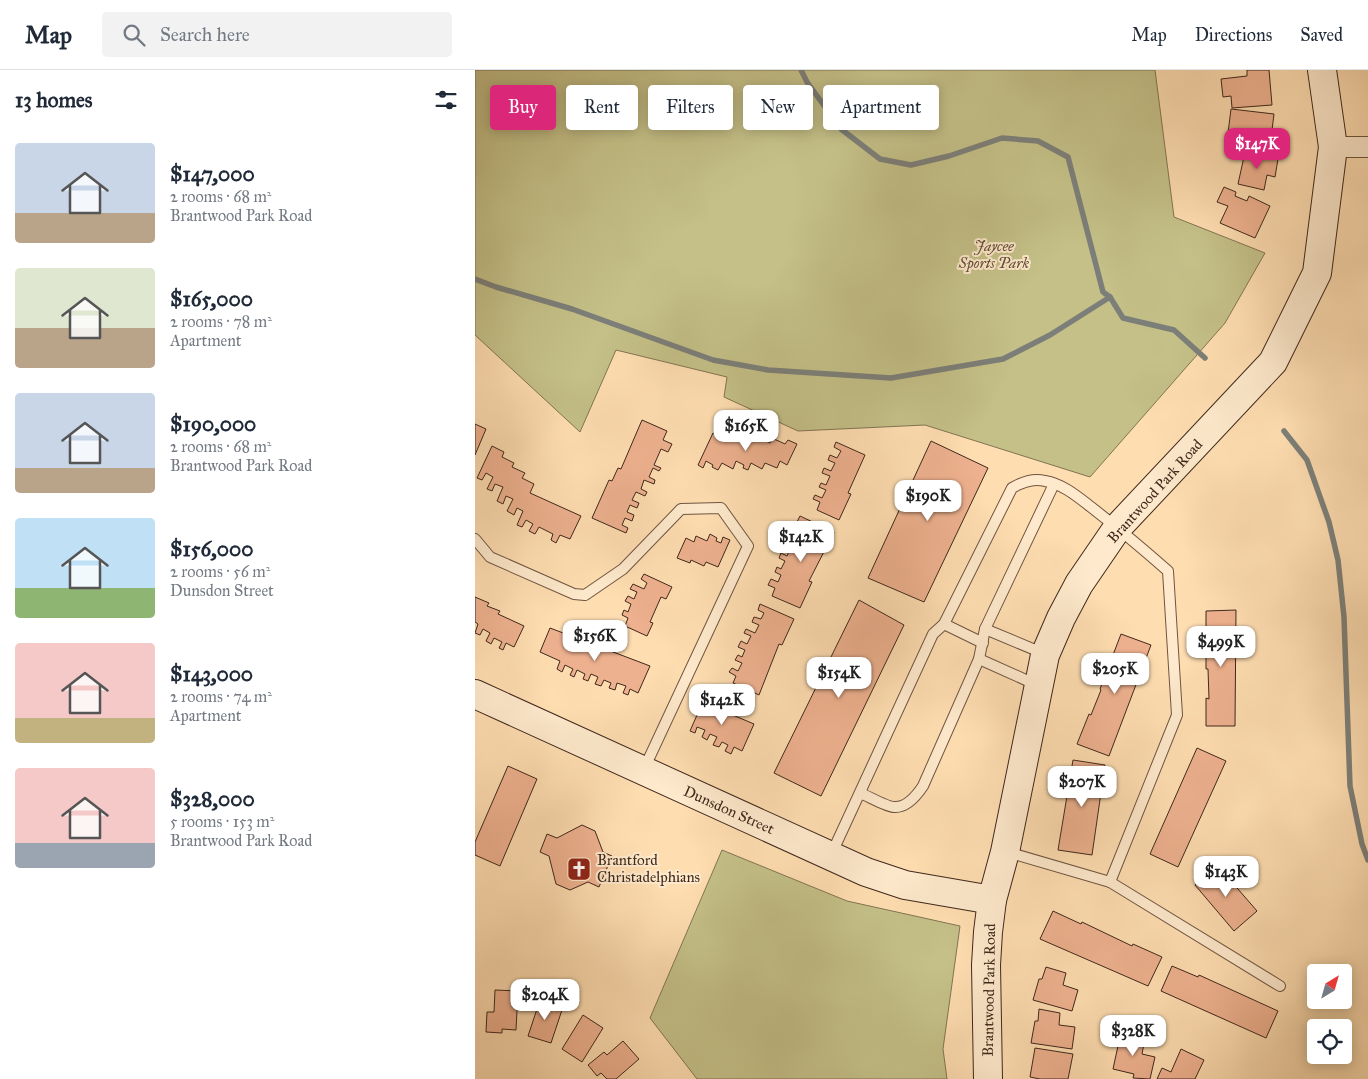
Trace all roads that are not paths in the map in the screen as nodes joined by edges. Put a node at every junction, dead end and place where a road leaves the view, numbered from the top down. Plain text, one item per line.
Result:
1 (1322, 70) edge
2 (1333, 147) junction
3 (1368, 147) edge
4 (1054, 484) junction
5 (1118, 527) junction
6 (475, 539) edge
7 (944, 624) junction
8 (985, 629) junction
9 (983, 644) junction
10 (1045, 655) junction
11 (979, 659) junction
12 (1039, 686) junction
13 (475, 694) edge
14 (643, 772) junction
15 (860, 793) junction
16 (1005, 852) junction
17 (831, 856) junction
18 (1109, 882) junction
19 (992, 900) junction
20 (1280, 986) dead end
21 (988, 1079) edge

1 - 2 street, Brantwood Park Road
2 - 3 street
2 - 5 street, Brantwood Park Road
4 - 5 lane
4 - 7 lane
4 - 8 lane
5 - 10 street, Brantwood Park Road
5 - 18 lane
6 - 14 lane
7 - 9 lane
7 - 15 lane
8 - 9 lane
8 - 10 lane
9 - 11 lane
10 - 12 street, Brantwood Park Road
11 - 12 lane
11 - 15 lane
12 - 16 street, Brantwood Park Road
13 - 14 street, Dunsdon Street
14 - 17 street, Dunsdon Street
15 - 17 lane
16 - 18 lane
16 - 19 street, Brantwood Park Road
17 - 19 street, Dunsdon Street
18 - 20 lane
19 - 21 street, Brantwood Park Road

